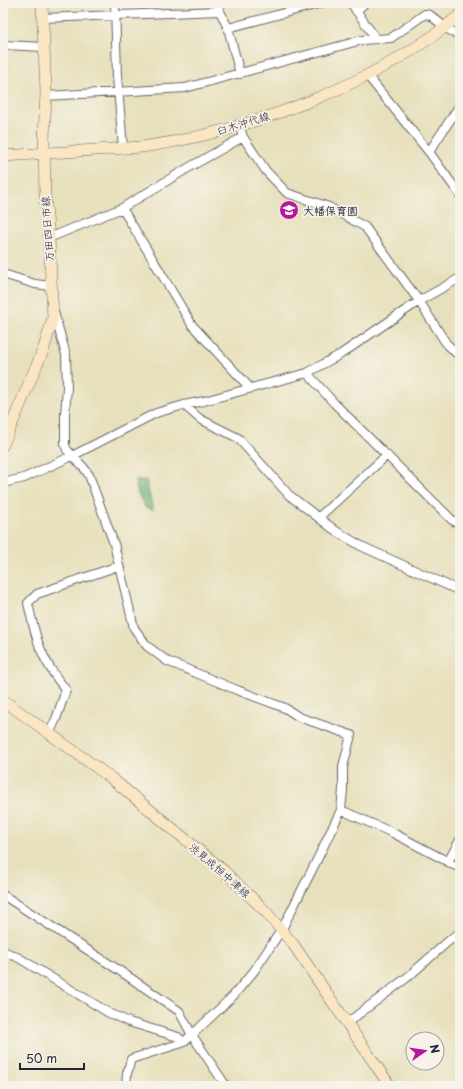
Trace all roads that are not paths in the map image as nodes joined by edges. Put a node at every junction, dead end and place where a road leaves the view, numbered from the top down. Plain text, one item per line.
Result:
1 (42, 3) edge
2 (115, 3) edge
3 (216, 3) edge
4 (322, 3) edge
5 (351, 3) edge
6 (365, 3) edge
7 (356, 10) junction
8 (220, 11) junction
9 (115, 16) junction
10 (460, 16) edge
11 (43, 18) junction
12 (228, 28) junction
13 (446, 28) junction
14 (460, 36) edge
15 (376, 39) junction
16 (3, 45) edge
17 (44, 47) junction
18 (240, 74) junction
19 (367, 74) junction
20 (118, 92) junction
21 (46, 96) junction
22 (460, 105) edge
23 (239, 124) junction
24 (243, 137) junction
25 (123, 148) junction
26 (430, 152) junction
27 (44, 153) junction
28 (3, 156) edge
29 (460, 195) edge
30 (122, 208) junction
31 (49, 238) junction
32 (3, 274) edge
33 (460, 278) edge
34 (51, 286) junction
35 (419, 301) junction
36 (54, 310) junction
37 (460, 357) edge
38 (307, 373) junction
39 (250, 388) junction
40 (184, 405) junction
41 (3, 444) edge
42 (387, 455) junction
43 (72, 456) junction
44 (3, 483) edge
45 (319, 517) junction
46 (460, 524) edge
47 (118, 566) junction
48 (460, 591) edge
49 (3, 700) edge
50 (49, 734) junction
51 (340, 810) junction
52 (460, 840) edge
53 (448, 862) junction
54 (460, 868) edge
55 (3, 895) edge
56 (282, 929) junction
57 (460, 933) edge
58 (3, 951) edge
59 (347, 1023) junction
60 (192, 1036) junction
61 (183, 1042) junction
62 (126, 1086) edge
63 (226, 1086) edge
64 (390, 1086) edge

1 - 11 main road, 万田四日市線
2 - 9 street
3 - 8 street
4 - 12 street
5 - 7 street
6 - 7 street
7 - 15 street
8 - 9 street
8 - 12 street
9 - 11 street
9 - 20 street
10 - 13 main road, 臼木沖代線
11 - 17 main road, 万田四日市線
12 - 18 street
13 - 14 street
13 - 15 street
13 - 19 main road, 臼木沖代線
15 - 18 street
16 - 17 street
17 - 21 main road, 万田四日市線
18 - 20 street
19 - 23 main road, 臼木沖代線
19 - 26 street
20 - 21 street
20 - 25 street
21 - 27 main road, 万田四日市線
22 - 26 street
23 - 24 street
23 - 25 main road, 臼木沖代線
24 - 30 street
24 - 35 street
25 - 27 main road, 臼木沖代線
26 - 29 street
27 - 28 main road, 臼木沖代線
27 - 31 main road, 万田四日市線
30 - 31 street
30 - 39 street
31 - 34 main road, 万田四日市線
32 - 34 street
33 - 35 street
34 - 36 main road, 万田四日市線
35 - 37 street
35 - 38 street
36 - 41 main road, 万田四日市線
36 - 43 street
38 - 39 street
38 - 42 street
39 - 40 street
40 - 43 street
40 - 45 street
42 - 45 street
42 - 46 street
43 - 44 street
43 - 47 street
45 - 48 street
47 - 50 street
47 - 51 street
49 - 50 main road, 渋見成恒中津線
50 - 56 main road, 渋見成恒中津線
51 - 53 street
51 - 56 street
52 - 53 street
53 - 54 street
55 - 60 street
56 - 59 main road, 渋見成恒中津線
56 - 60 street
57 - 59 street
58 - 61 street
59 - 64 main road, 渋見成恒中津線
60 - 61 street
60 - 63 street
61 - 62 street

